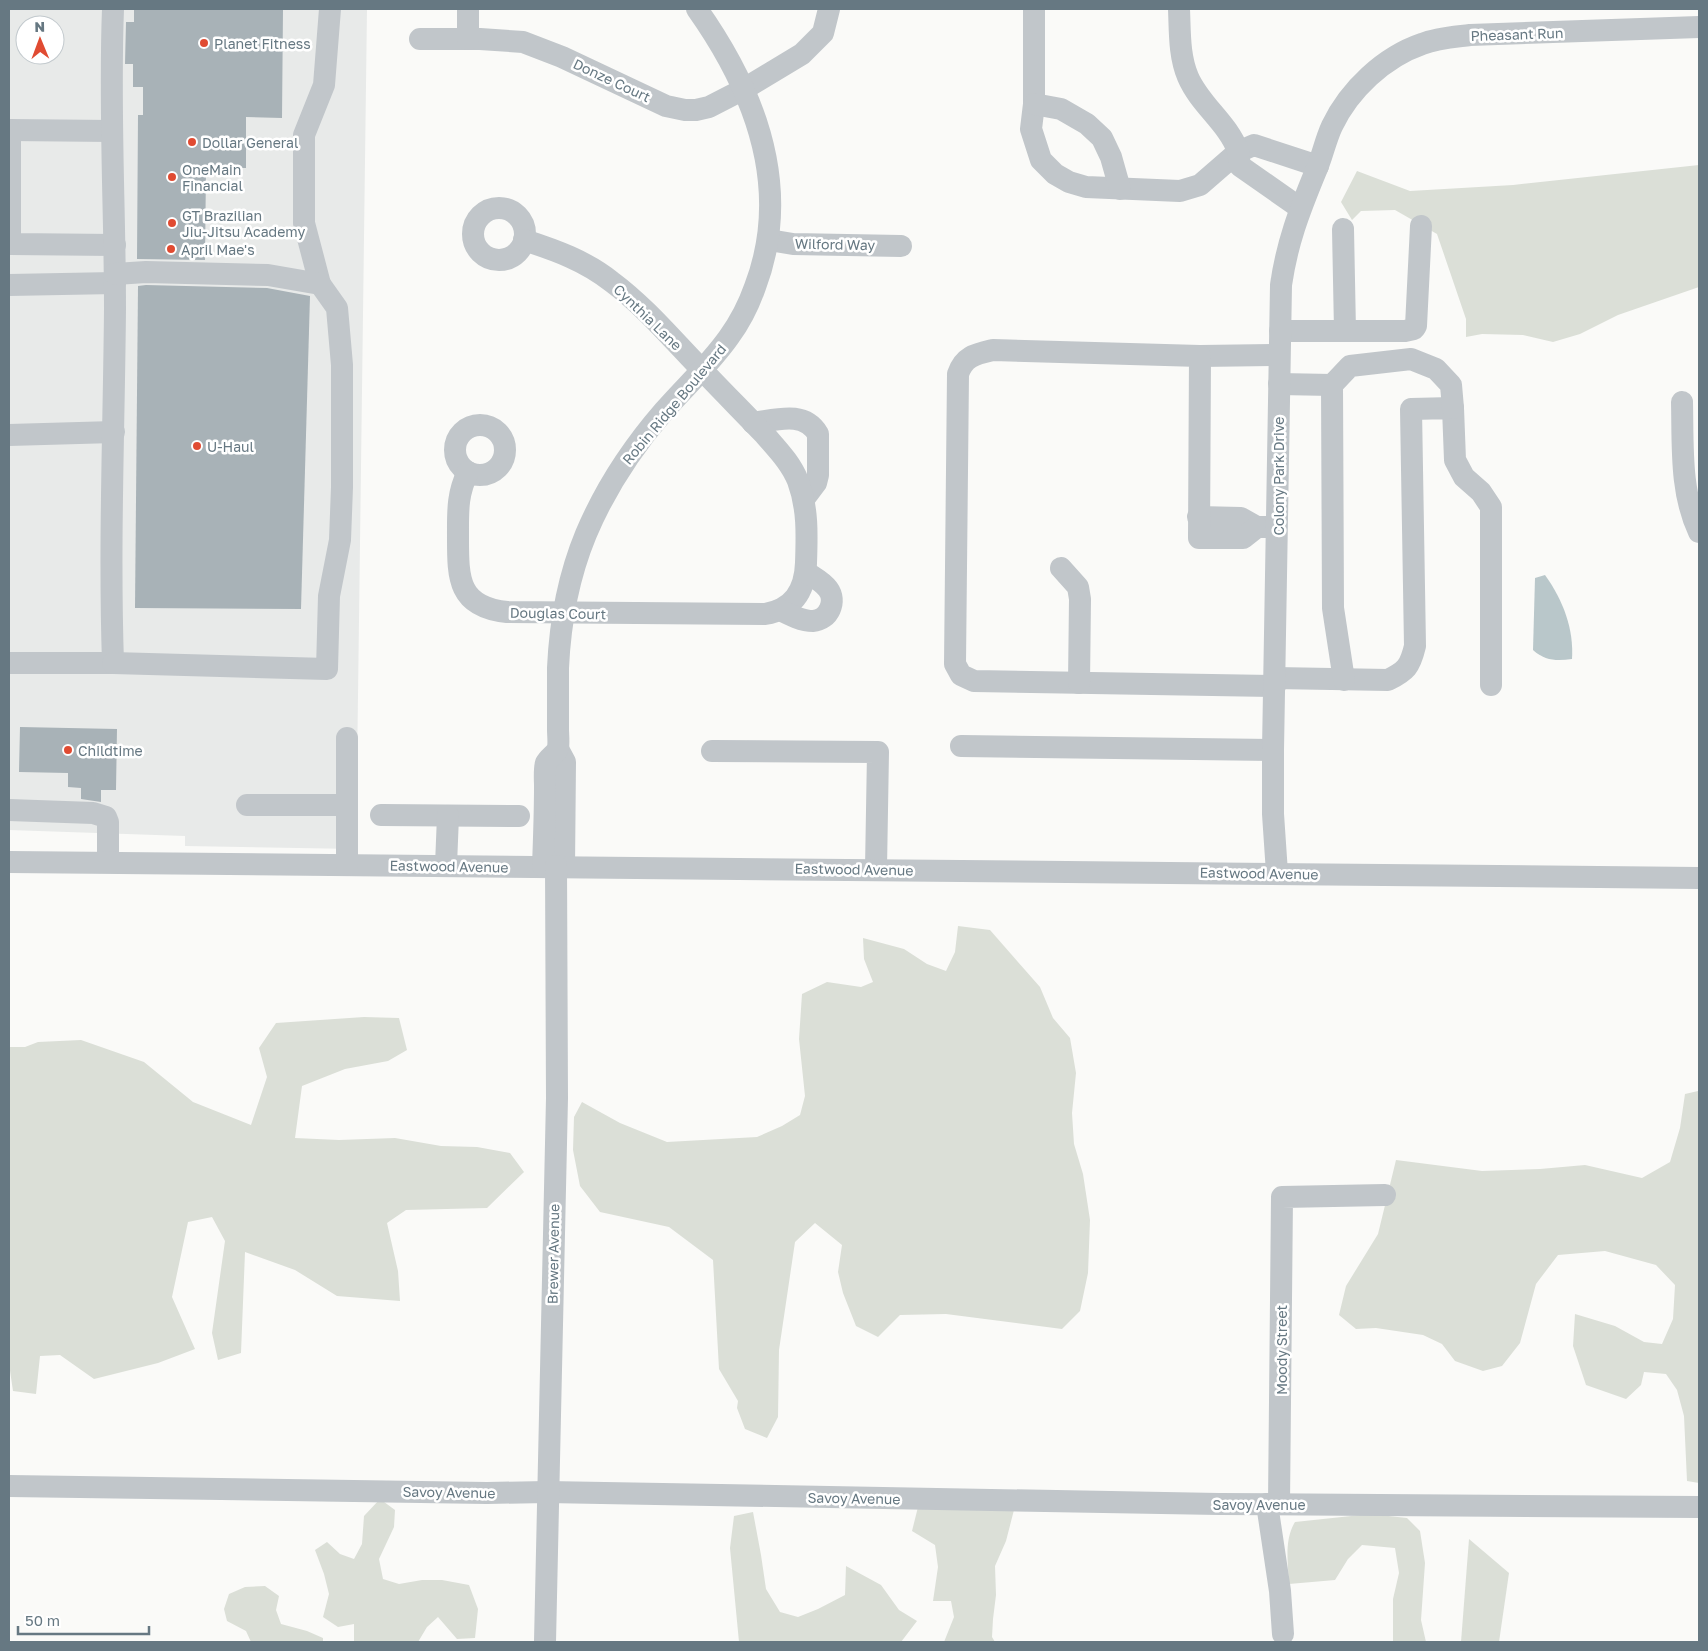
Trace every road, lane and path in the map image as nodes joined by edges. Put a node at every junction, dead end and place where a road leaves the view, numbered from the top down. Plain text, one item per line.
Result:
1 (113, 9) edge
2 (330, 9) edge
3 (468, 9) edge
4 (697, 9) edge
5 (829, 9) edge
6 (1034, 9) edge
7 (1179, 9) edge
8 (1699, 27) edge
9 (420, 39) dead end
10 (468, 39) junction
11 (744, 89) junction
12 (1353, 93) joint
13 (1034, 104) junction
14 (9, 130) edge
15 (112, 131) junction
16 (1238, 152) junction
17 (1318, 166) junction
18 (1120, 189) junction
19 (1300, 208) junction
20 (1421, 226) dead end
21 (1343, 229) dead end
22 (524, 240) dead end
23 (769, 240) junction
24 (115, 245) junction
25 (901, 246) dead end
26 (115, 278) junction
27 (320, 284) junction
28 (9, 285) edge
29 (1280, 331) junction
30 (1345, 331) junction
31 (1200, 356) junction
32 (1279, 356) junction
33 (702, 370) junction
34 (1279, 384) junction
35 (1332, 385) junction
36 (1682, 402) dead end
37 (1453, 408) junction
38 (753, 423) junction
39 (114, 432) junction
40 (9, 435) edge
41 (468, 472) dead end
42 (804, 499) junction
43 (1267, 527) junction
44 (1699, 532) edge
45 (1061, 568) dead end
46 (806, 572) junction
47 (780, 610) junction
48 (565, 613) junction
49 (9, 663) edge
50 (113, 663) junction
51 (1344, 680) junction
52 (1275, 682) junction
53 (1079, 683) junction
54 (1491, 685) dead end
55 (347, 738) dead end
56 (961, 746) dead end
57 (1273, 750) junction
58 (712, 751) dead end
59 (247, 805) dead end
60 (347, 805) junction
61 (9, 810) edge
62 (380, 816) dead end
63 (448, 816) junction
64 (519, 816) dead end
65 (9, 862) edge
66 (108, 862) junction
67 (347, 865) junction
68 (446, 866) junction
69 (555, 867) junction
70 (876, 869) junction
71 (1277, 873) junction
72 (1699, 878) edge
73 (1385, 1195) dead end
74 (9, 1486) edge
75 (548, 1492) junction
76 (1273, 1504) junction
77 (1699, 1507) edge
78 (1284, 1634) dead end
79 (545, 1642) edge

1 - 15 street
2 - 27 street
3 - 10 street
4 - 11 street
5 - 11 street, Donze Court
6 - 13 street
7 - 16 street
8 - 12 street, Pheasant Run
9 - 10 street, Donze Court
10 - 11 street, Donze Court
11 - 23 street, Robin Ridge Boulevard
12 - 17 street, Colony Park Drive
13 - 18 street
13 - 18 street
14 - 15 street
14 - 24 street
15 - 24 street
16 - 17 street
16 - 18 street
16 - 19 street
17 - 19 street, Colony Park Drive
19 - 29 street, Colony Park Drive
20 - 30 street
21 - 30 street
22 - 33 street, Cynthia Lane
23 - 25 street, Wilford Way
23 - 33 street, Robin Ridge Boulevard
24 - 26 street
26 - 27 street
26 - 28 street
26 - 39 street
27 - 50 street
29 - 30 street
29 - 32 street, Colony Park Drive
31 - 32 street
31 - 43 street
31 - 53 street
32 - 34 street, Colony Park Drive
33 - 38 street, Cynthia Lane
33 - 48 street, Robin Ridge Boulevard
34 - 35 street
34 - 43 street, Colony Park Drive
35 - 37 street
35 - 51 street
36 - 44 street
37 - 51 street
37 - 54 street
38 - 42 street, Cynthia Lane
38 - 42 street
39 - 40 street
39 - 50 street
41 - 48 street, Douglas Court
42 - 46 street, Cynthia Lane
43 - 52 street, Colony Park Drive
45 - 53 street
46 - 47 street, Cynthia Lane
46 - 47 street
47 - 48 street, Douglas Court
48 - 69 street, Robin Ridge Boulevard
49 - 50 street
51 - 52 street
52 - 53 street
52 - 57 street, Colony Park Drive
55 - 60 street
56 - 57 street
57 - 71 street, Colony Park Drive
58 - 70 street
59 - 60 street
60 - 67 street
61 - 66 street
62 - 63 street
63 - 64 street
63 - 68 street
65 - 66 street, Eastwood Avenue
66 - 67 street, Eastwood Avenue
67 - 68 street, Eastwood Avenue
68 - 69 street, Eastwood Avenue
69 - 70 street, Eastwood Avenue
69 - 75 street, Brewer Avenue
70 - 71 street, Eastwood Avenue
71 - 72 street, Eastwood Avenue
73 - 76 street, Moody Street
74 - 75 street, Savoy Avenue
75 - 76 street, Savoy Avenue
75 - 79 street, Brewer Avenue
76 - 77 street, Savoy Avenue
76 - 78 street, Moody Street

